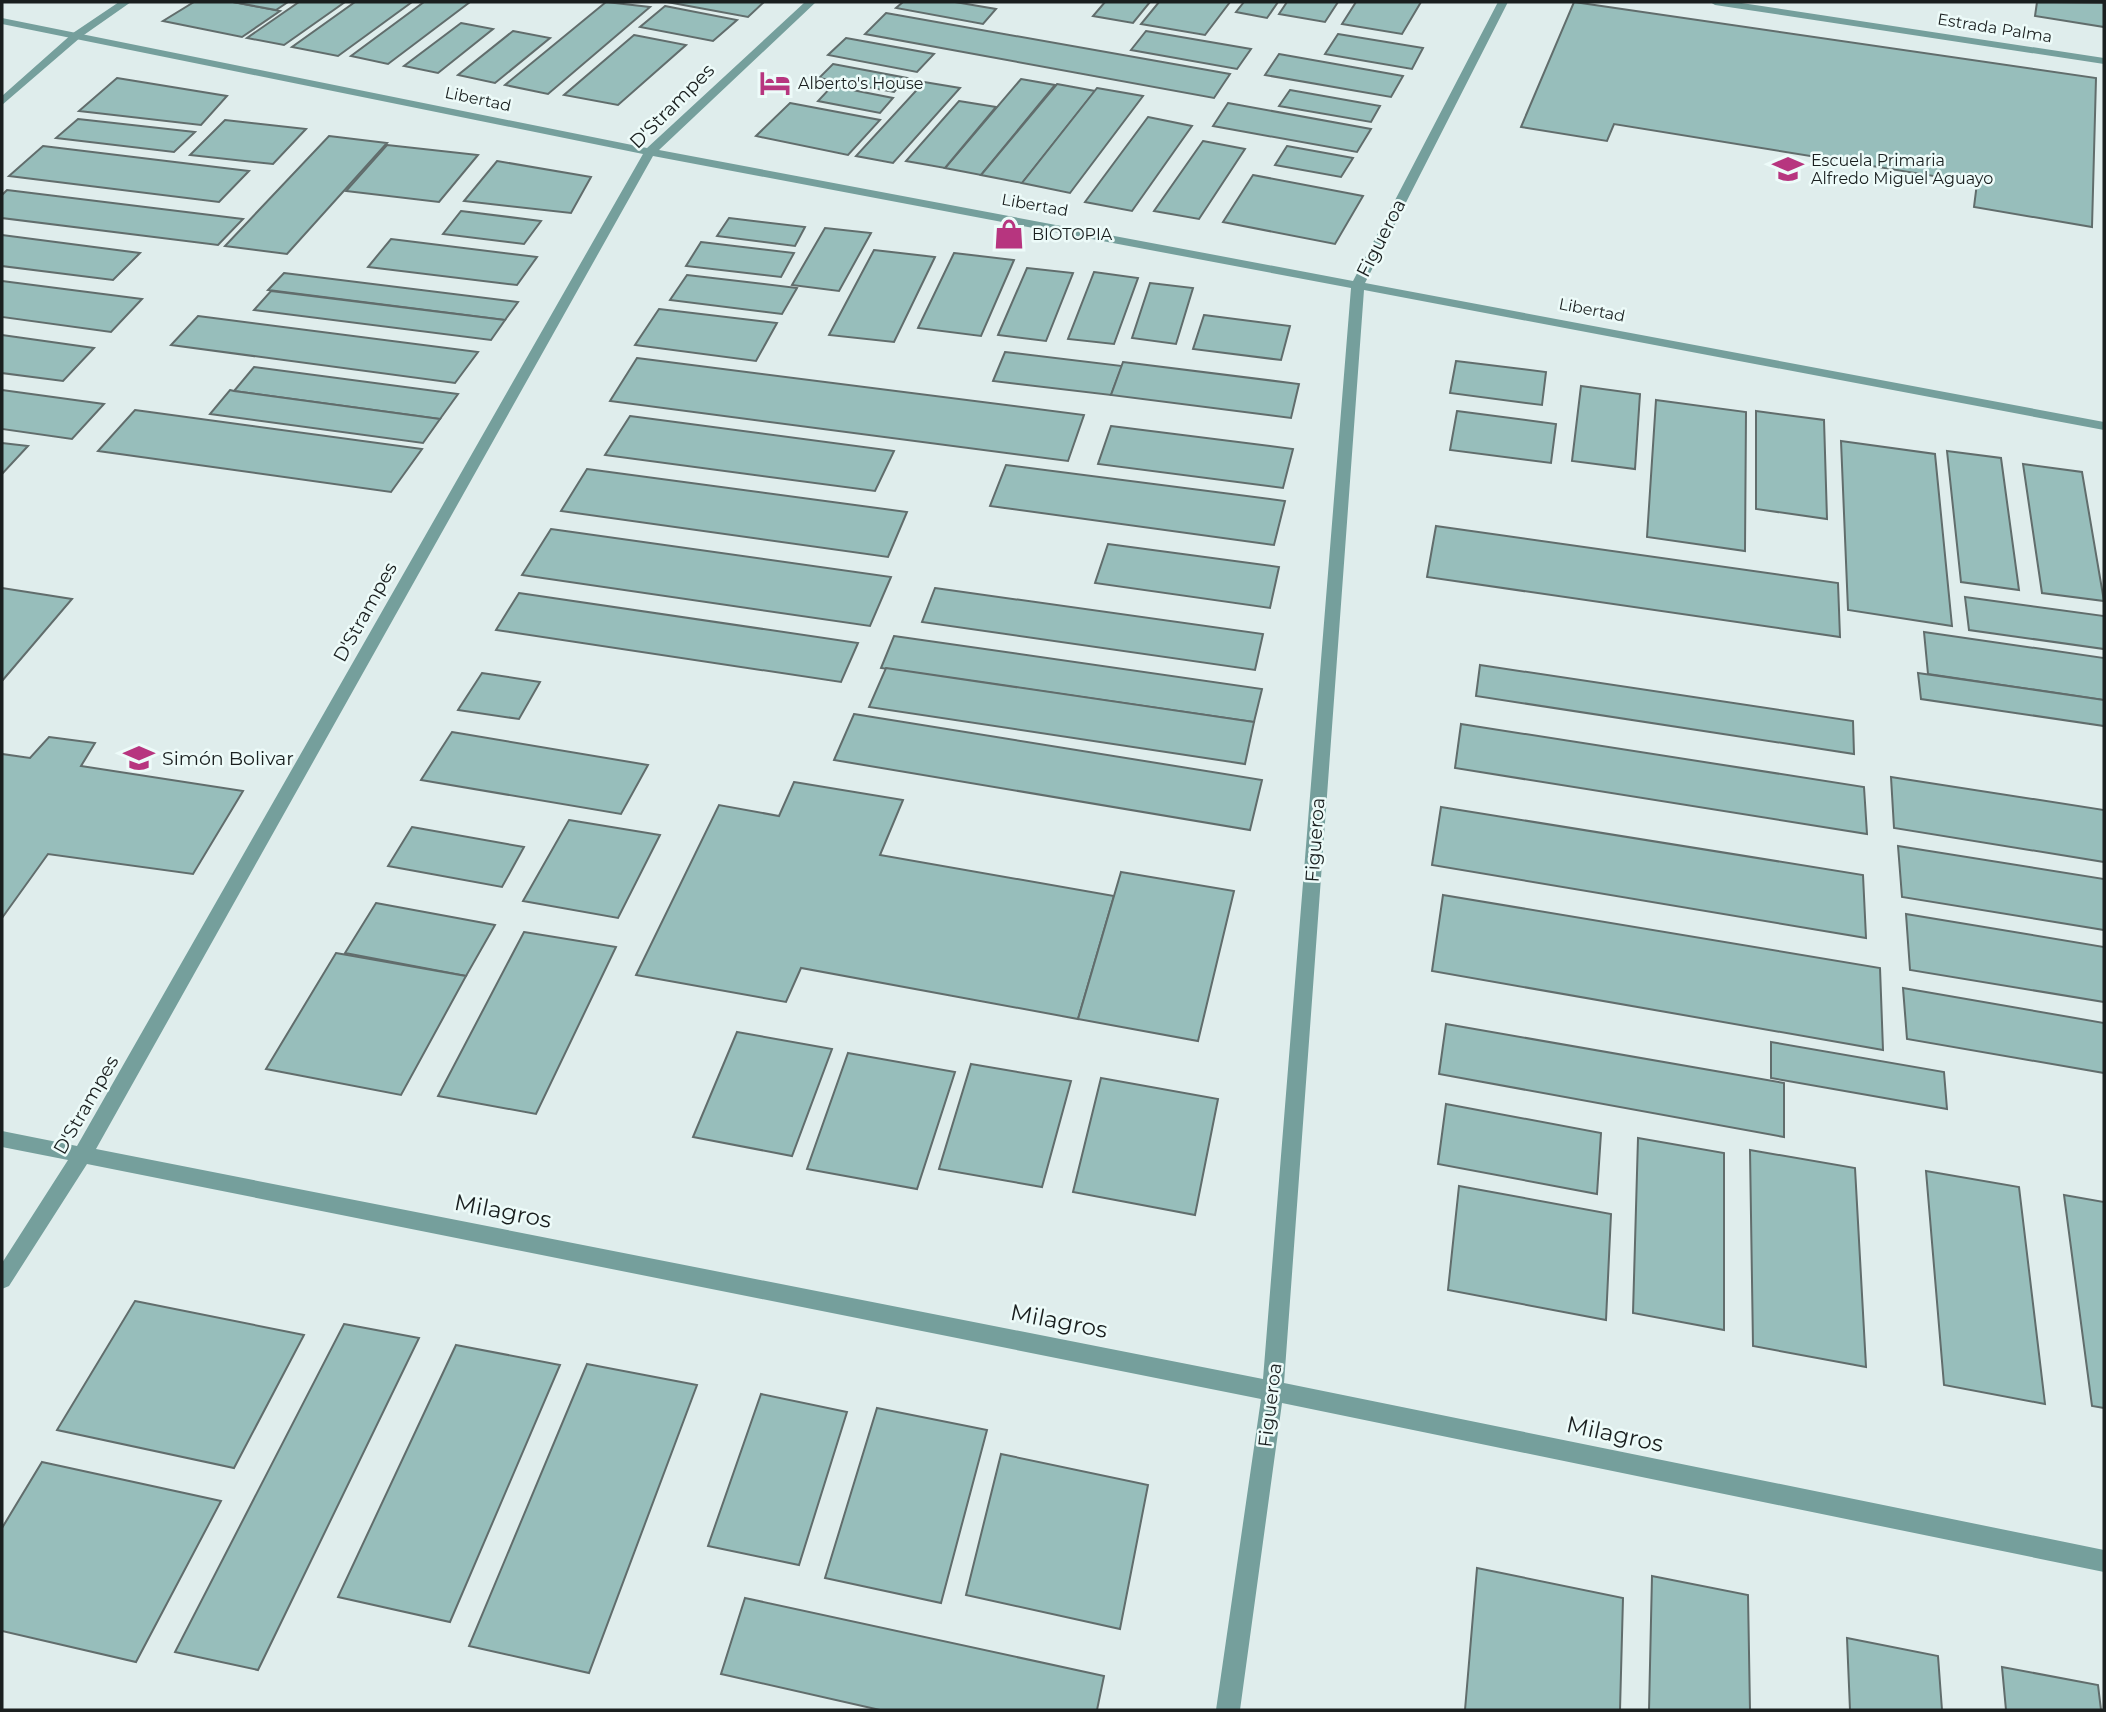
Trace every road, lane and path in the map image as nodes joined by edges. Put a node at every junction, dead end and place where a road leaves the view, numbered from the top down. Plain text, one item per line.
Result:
1 (126, 2) edge
2 (811, 2) edge
3 (1503, 2) edge
4 (1715, 2) edge
5 (2, 21) edge
6 (77, 35) junction
7 (2104, 61) edge
8 (2, 102) edge
9 (650, 152) junction
10 (1358, 283) junction
11 (2104, 426) edge
12 (2, 1139) edge
13 (83, 1154) junction
14 (2, 1280) edge
15 (1273, 1391) junction
16 (2104, 1561) edge
17 (1228, 1710) edge

1 - 6 street
2 - 9 street, D'Strampes
3 - 10 street, Figueroa
4 - 7 street, Estrada Palma
5 - 6 street, Libertad
6 - 8 street
6 - 9 street, Libertad
9 - 10 street, Libertad
9 - 13 street, D'Strampes
10 - 11 street, Libertad
10 - 15 street, Figueroa
12 - 13 street, Milagros
13 - 14 street, D'Strampes
13 - 15 street, Milagros
15 - 16 street, Milagros
15 - 17 street, Figueroa

